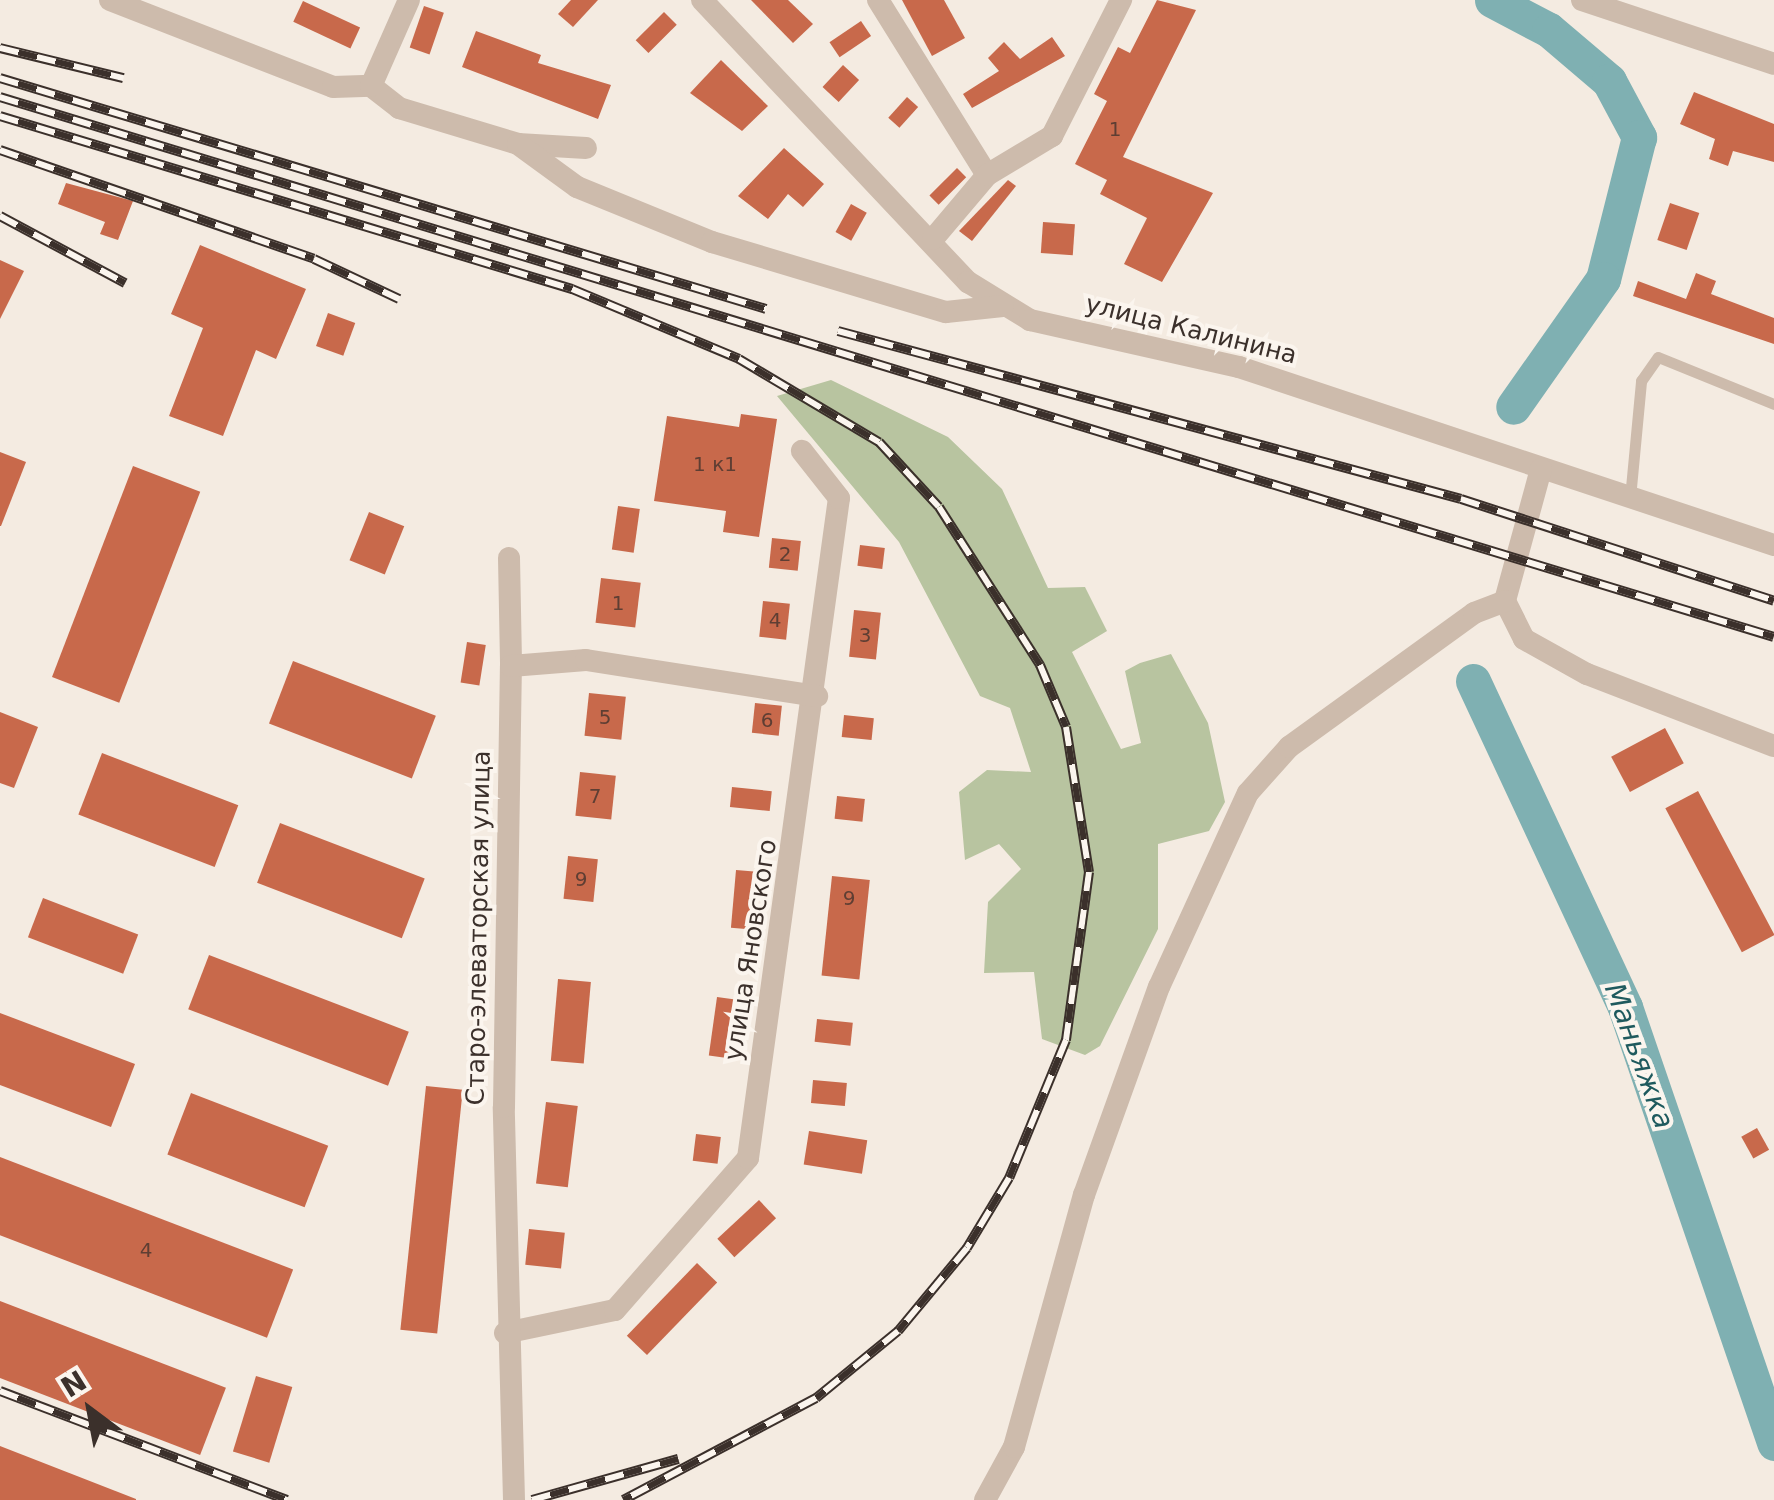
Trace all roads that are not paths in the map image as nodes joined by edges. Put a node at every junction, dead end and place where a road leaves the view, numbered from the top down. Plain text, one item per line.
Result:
1 (110, 0) edge
2 (409, 0) edge
3 (702, 0) edge
4 (878, 0) edge
5 (1121, 0) edge
6 (1597, 4) edge
7 (1774, 64) edge
8 (371, 86) junction
9 (518, 144) junction
10 (586, 148) dead end
11 (987, 175) junction
12 (933, 239) junction
13 (1003, 306) junction
14 (1774, 404) edge
15 (802, 451) dead end
16 (1542, 469) junction
17 (1630, 498) junction
18 (1774, 545) edge
19 (508, 558) dead end
20 (1505, 601) junction
21 (511, 666) junction
22 (818, 696) junction
23 (1774, 747) edge
24 (505, 1334) junction
25 (514, 1500) edge
26 (984, 1500) edge

1 - 8 street
2 - 8 street
3 - 12 street, улица Калинина
4 - 11 street
5 - 11 street
6 - 7 street
8 - 9 street
9 - 10 street
9 - 13 street
11 - 12 street
12 - 13 street, улица Калинина
13 - 16 street, улица Калинина
14 - 17 lane
15 - 22 street, улица Яновского
16 - 17 street, улица Калинина
16 - 20 street
17 - 18 street, улица Калинина
19 - 21 street, Старо-элеваторская улица
20 - 23 street
20 - 26 street
21 - 22 street
21 - 24 street, Старо-элеваторская улица
22 - 24 street, улица Яновского
24 - 25 street, Старо-элеваторская улица

